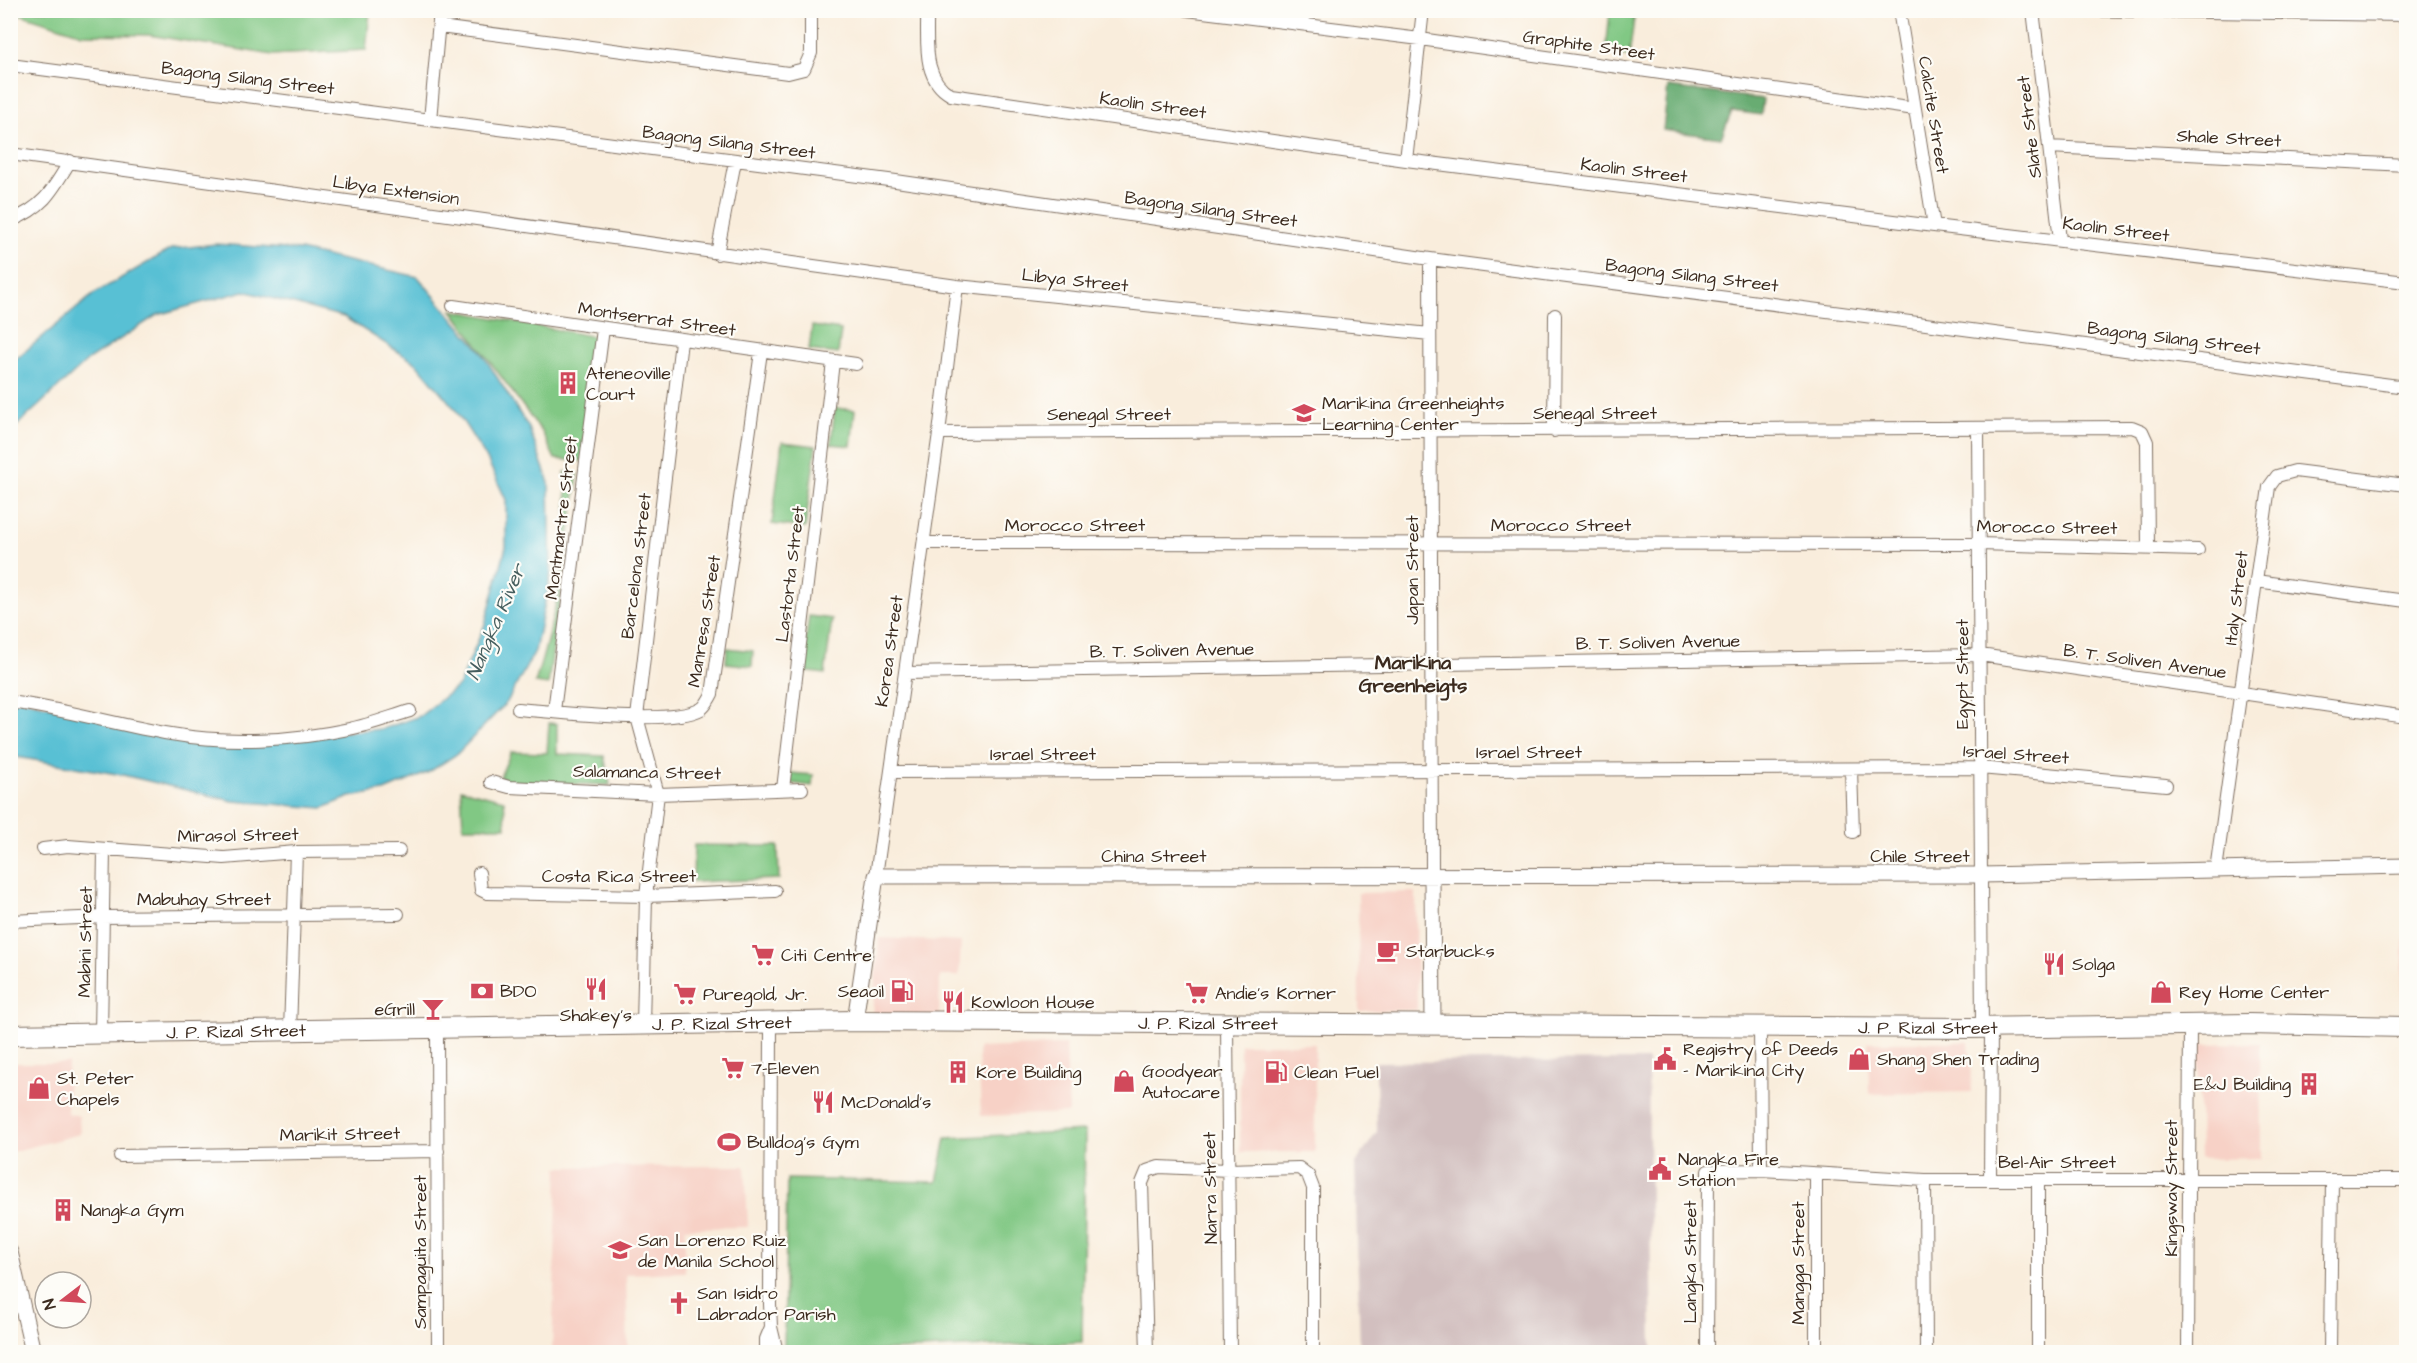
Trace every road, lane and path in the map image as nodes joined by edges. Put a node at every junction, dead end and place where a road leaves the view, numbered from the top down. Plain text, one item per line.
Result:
1 (440, 10) edge
2 (810, 10) edge
3 (927, 10) edge
4 (1187, 10) edge
5 (1424, 10) edge
6 (1899, 10) edge
7 (2033, 10) edge
8 (2067, 10) edge
9 (2256, 13) edge
10 (2406, 15) edge
11 (440, 27) junction
12 (1420, 39) junction
13 (10, 65) edge
14 (1915, 109) junction
15 (430, 120) junction
16 (2049, 147) junction
17 (10, 154) edge
18 (1406, 160) junction
19 (70, 161) junction
20 (735, 161) junction
21 (2406, 165) edge
22 (10, 221) edge
23 (1934, 226) junction
24 (2060, 240) junction
25 (717, 254) junction
26 (1430, 259) junction
27 (2406, 282) edge
28 (957, 286) junction
29 (453, 306) dead end
30 (1555, 315) dead end
31 (603, 329) junction
32 (1430, 334) junction
33 (681, 341) junction
34 (760, 352) junction
35 (833, 362) junction
36 (856, 364) dead end
37 (2406, 387) edge
38 (1978, 428) junction
39 (1431, 430) junction
40 (1554, 431) junction
41 (939, 433) junction
42 (2406, 485) edge
43 (924, 543) junction
44 (1431, 543) junction
45 (1979, 544) junction
46 (2148, 547) junction
47 (2198, 550) dead end
48 (2256, 580) junction
49 (2406, 601) edge
50 (1980, 655) junction
51 (1432, 663) junction
52 (905, 673) junction
53 (2242, 693) junction
54 (10, 702) edge
55 (518, 709) dead end
56 (410, 711) dead end
57 (554, 711) junction
58 (636, 717) junction
59 (2406, 717) edge
60 (1980, 768) junction
61 (1851, 769) junction
62 (1432, 770) junction
63 (891, 772) junction
64 (491, 782) dead end
65 (2166, 784) dead end
66 (783, 789) junction
67 (802, 789) dead end
68 (658, 794) junction
69 (1853, 832) dead end
70 (43, 849) dead end
71 (104, 850) junction
72 (399, 851) dead end
73 (296, 852) junction
74 (2406, 866) edge
75 (2216, 870) junction
76 (479, 873) dead end
77 (1432, 875) junction
78 (1981, 875) junction
79 (876, 876) junction
80 (776, 891) dead end
81 (646, 896) junction
82 (398, 914) dead end
83 (292, 916) junction
84 (103, 917) junction
85 (10, 921) edge
86 (855, 1021) junction
87 (771, 1023) junction
88 (1227, 1024) junction
89 (2190, 1024) junction
90 (643, 1025) junction
91 (1433, 1025) junction
92 (1760, 1027) junction
93 (2406, 1027) edge
94 (437, 1028) junction
95 (1987, 1028) junction
96 (290, 1031) junction
97 (101, 1034) junction
98 (10, 1035) edge
99 (438, 1150) junction
100 (120, 1156) dead end
101 (1228, 1170) junction
102 (1761, 1170) junction
103 (1708, 1171) joint
104 (1816, 1174) junction
105 (1925, 1180) junction
106 (1990, 1180) junction
107 (2038, 1180) junction
108 (2189, 1180) junction
109 (2332, 1180) junction
110 (2406, 1180) edge
111 (10, 1252) edge
112 (771, 1326) junction
113 (33, 1353) edge
114 (438, 1353) edge
115 (766, 1353) edge
116 (777, 1353) edge
117 (1147, 1353) edge
118 (1230, 1353) edge
119 (1313, 1353) edge
120 (1707, 1353) edge
121 (1816, 1353) edge
122 (1926, 1353) edge
123 (2038, 1353) edge
124 (2188, 1353) edge
125 (2330, 1353) edge

1 - 11 street
2 - 11 street
3 - 18 street, Kaolin Street
4 - 12 street, Graphite Street
5 - 12 street
6 - 14 street, Calcite Street
7 - 16 street, Slate Street
8 - 9 street
9 - 10 street
11 - 15 street
12 - 14 street, Graphite Street
12 - 18 street
13 - 15 street, Bagong Silang Street
14 - 23 street, Calcite Street
15 - 20 street, Bagong Silang Street
16 - 21 street, Shale Street
16 - 24 street, Slate Street
17 - 19 street, Libya Extension
18 - 23 street, Kaolin Street
19 - 22 street
19 - 25 street, Libya Extension
20 - 25 street
20 - 26 street, Bagong Silang Street
23 - 24 street, Kaolin Street
24 - 27 street, Kaolin Street
25 - 28 street, Libya Street
26 - 32 street, Japan Street
26 - 37 street, Bagong Silang Street
28 - 32 street, Libya Street
28 - 41 street, Korea Street
29 - 31 street, Montserrat Street
30 - 40 street
31 - 33 street, Montserrat Street
31 - 57 street, Montmartre Street
32 - 39 street, Japan Street
33 - 34 street, Montserrat Street
33 - 58 street, Barcelona Street
34 - 35 street, Montserrat Street
34 - 58 street, Manresa Street
35 - 36 street, Montserrat Street
35 - 66 street, Lastorta Street
38 - 40 street, Senegal Street
38 - 45 street, Egypt Street
38 - 46 street, Senegal Street
39 - 40 street, Senegal Street
39 - 41 street, Senegal Street
39 - 44 street, Japan Street
41 - 43 street, Korea Street
42 - 48 street, Italy Street
43 - 44 street, Morocco Street
43 - 52 street, Korea Street
44 - 45 street, Morocco Street
44 - 51 street, Japan Street
45 - 46 street, Morocco Street
45 - 50 street, Egypt Street
46 - 47 street, Morocco Street
48 - 49 street
48 - 53 street, Italy Street
50 - 51 street, B. T. Soliven Avenue
50 - 53 street, B. T. Soliven Avenue
50 - 60 street, Egypt Street
51 - 52 street, B. T. Soliven Avenue
51 - 62 street, Japan Street
52 - 63 street, Korea Street
53 - 59 street, B. T. Soliven Avenue
53 - 75 street, Italy Street
54 - 56 street
55 - 57 street, Manresa Street
57 - 58 street, Manresa Street
58 - 68 street, Barcelona Street
60 - 61 street, Israel Street
60 - 65 street, Israel Street
60 - 78 street, Egypt Street
61 - 62 street, Israel Street
61 - 69 street
62 - 63 street, Israel Street
62 - 77 street, Japan Street
63 - 79 street, Korea Street
64 - 68 street, Salamanca Street
66 - 67 street, Salamanca Street
66 - 68 street, Salamanca Street
68 - 81 street
70 - 71 street, Mirasol Street
71 - 73 street, Mirasol Street
71 - 84 street, Mabini Street
72 - 73 street, Mirasol Street
73 - 83 street
74 - 75 street, Chile Street
75 - 78 street, Chile Street
76 - 81 street, Costa Rica Street
77 - 78 street, Chile Street
77 - 79 street, China Street
77 - 91 street, Japan Street
78 - 95 street, Egypt Street
79 - 86 street, Korea Street
80 - 81 street, Costa Rica Street
81 - 90 street
82 - 83 street, Mabuhay Street
83 - 84 street, Mabuhay Street
83 - 96 street
84 - 85 street, Mabuhay Street
84 - 97 street, Mabini Street
86 - 87 main road, J. P. Rizal Street
86 - 88 main road, J. P. Rizal Street
87 - 90 main road, J. P. Rizal Street
87 - 112 street
88 - 91 main road, J. P. Rizal Street
88 - 101 street, Narra Street
89 - 93 main road, J. P. Rizal Street
89 - 95 main road, J. P. Rizal Street
89 - 108 street, Kingsway Street
90 - 94 main road, J. P. Rizal Street
91 - 92 main road, J. P. Rizal Street
92 - 95 main road, J. P. Rizal Street
92 - 102 street
94 - 96 main road, J. P. Rizal Street
94 - 99 street
95 - 106 street, Egypt Street
96 - 97 main road, J. P. Rizal Street
97 - 98 main road, J. P. Rizal Street
99 - 100 street, Marikit Street
99 - 114 street, Sampaguita Street
101 - 117 street
101 - 118 street, Narra Street
101 - 119 street
102 - 103 street, Bel-Air Street
102 - 104 street, Bel-Air Street
103 - 120 street, Langka Street
104 - 105 street, Bel-Air Street
104 - 121 street, Mangga Street
105 - 106 street, Bel-Air Street
105 - 122 street
106 - 107 street, Bel-Air Street
107 - 108 street, Bel-Air Street
107 - 123 street
108 - 109 street, Bel-Air Street
108 - 124 street, Kingsway Street
109 - 110 street, Bel-Air Street
109 - 125 street
111 - 113 street
112 - 115 street
112 - 116 street

